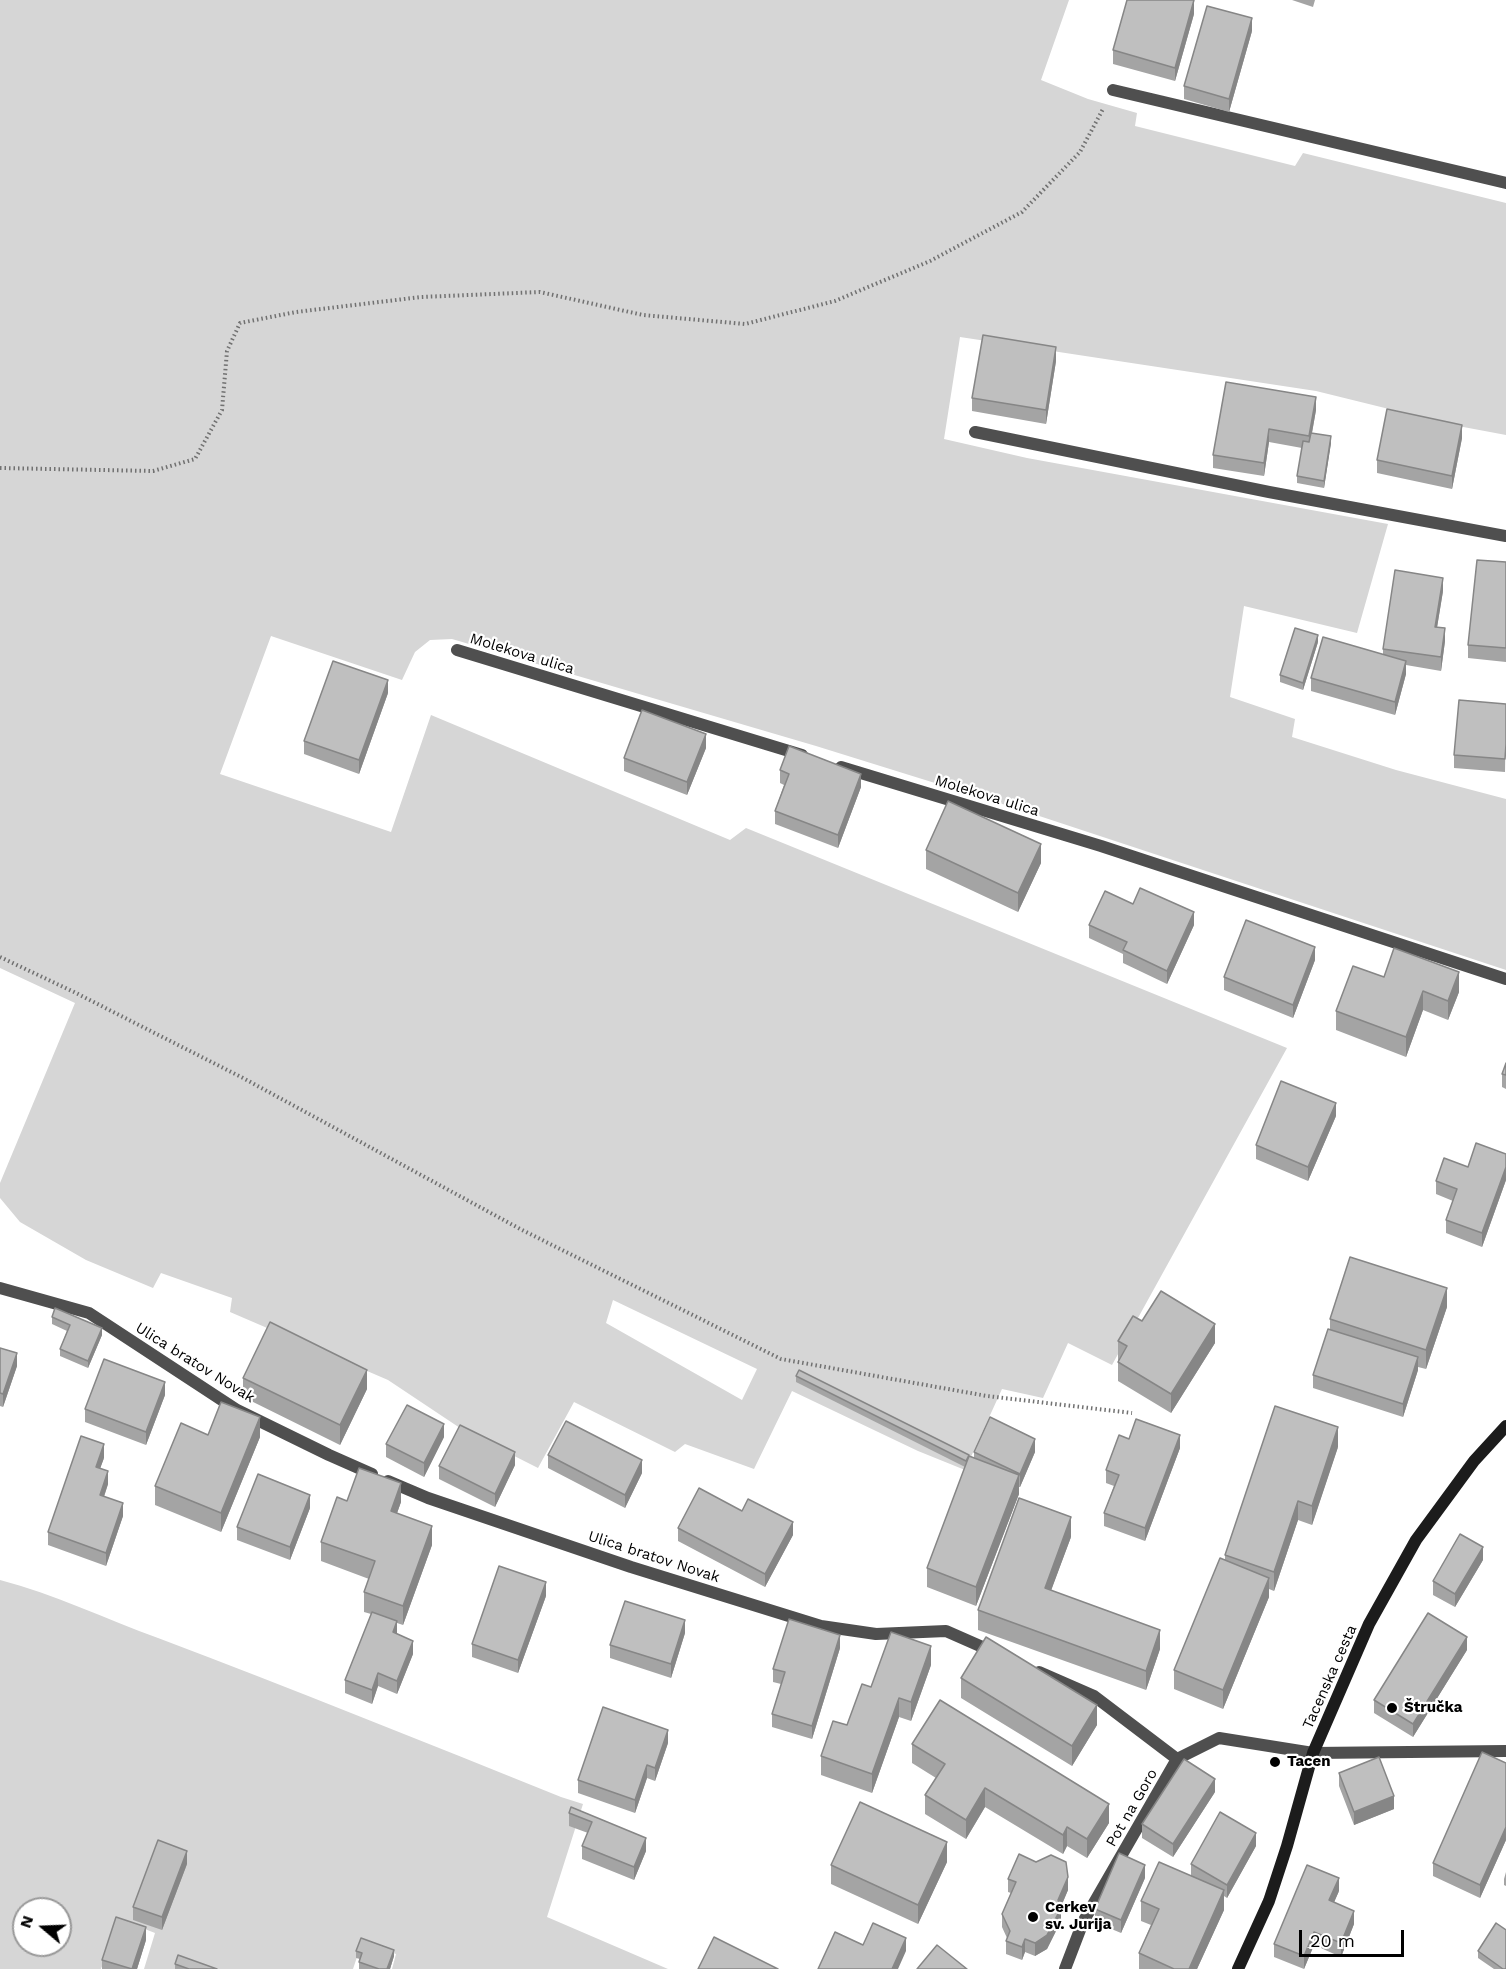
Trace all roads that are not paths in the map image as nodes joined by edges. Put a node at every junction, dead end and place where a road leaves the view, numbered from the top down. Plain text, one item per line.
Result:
1 (1113, 90) road end
2 (1506, 183) edge
3 (975, 432) dead end
4 (1506, 536) edge
5 (457, 650) dead end
6 (1506, 979) edge
7 (0, 1288) edge
8 (1506, 1426) edge
9 (1010, 1659) edge
10 (1031, 1668) edge
11 (1506, 1751) edge
12 (1313, 1753) junction
13 (1177, 1759) junction
14 (1065, 1969) edge
15 (1238, 1969) edge

1 - 2 street
3 - 4 street
5 - 6 street, Molekova ulica
7 - 9 street, Ulica bratov Novak
8 - 12 main road, Tacenska cesta
10 - 13 street
11 - 12 street
12 - 13 street
12 - 15 main road, Tacenska cesta
13 - 14 street, Pot na Goro

